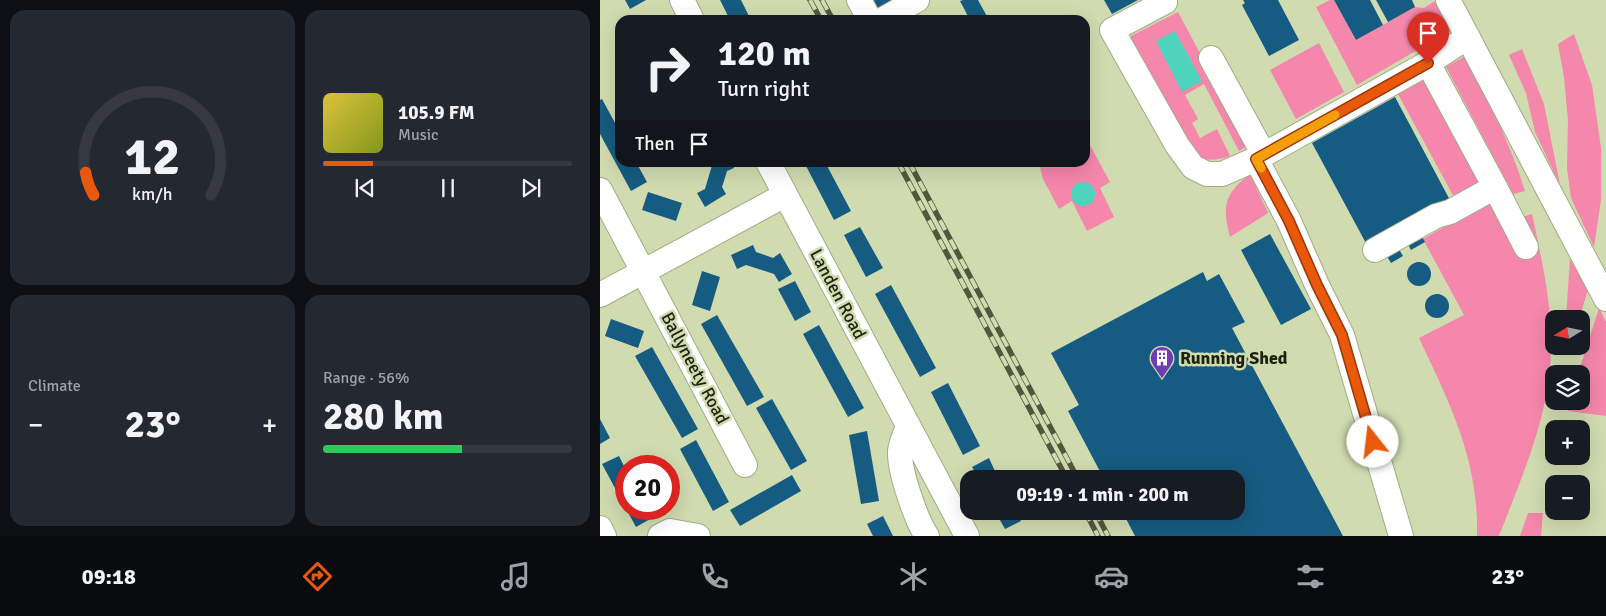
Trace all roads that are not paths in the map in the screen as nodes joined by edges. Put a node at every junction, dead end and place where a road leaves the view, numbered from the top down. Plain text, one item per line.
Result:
1 (682, 0) edge
2 (859, 0) edge
3 (1164, 0) edge
4 (1448, 0) edge
5 (690, 15) edge
6 (867, 15) edge
7 (1468, 37) junction
8 (1211, 58) dead end
9 (1428, 63) junction
10 (1260, 157) junction
11 (771, 167) edge
12 (1495, 187) junction
13 (600, 190) edge
14 (785, 195) junction
15 (1526, 247) dead end
16 (1375, 250) dead end
17 (644, 272) junction
18 (600, 295) edge
19 (1606, 299) edge
20 (908, 425) junction
21 (745, 465) dead end
22 (600, 528) edge
23 (604, 536) edge
24 (660, 536) edge
25 (698, 536) edge
26 (927, 536) edge
27 (967, 536) edge
28 (1400, 536) edge

1 - 5 street
2 - 6 street
3 - 10 street
4 - 7 street
7 - 9 street
7 - 19 street
8 - 10 street
9 - 10 street
9 - 12 street
10 - 28 street
11 - 14 street, Landen Road
12 - 15 street
12 - 16 street
13 - 17 street, Ballyneety Road
14 - 17 street
14 - 20 street, Landen Road
17 - 18 street
17 - 21 street, Ballyneety Road
20 - 26 street
20 - 27 street, Landen Road
22 - 23 street
24 - 25 street

